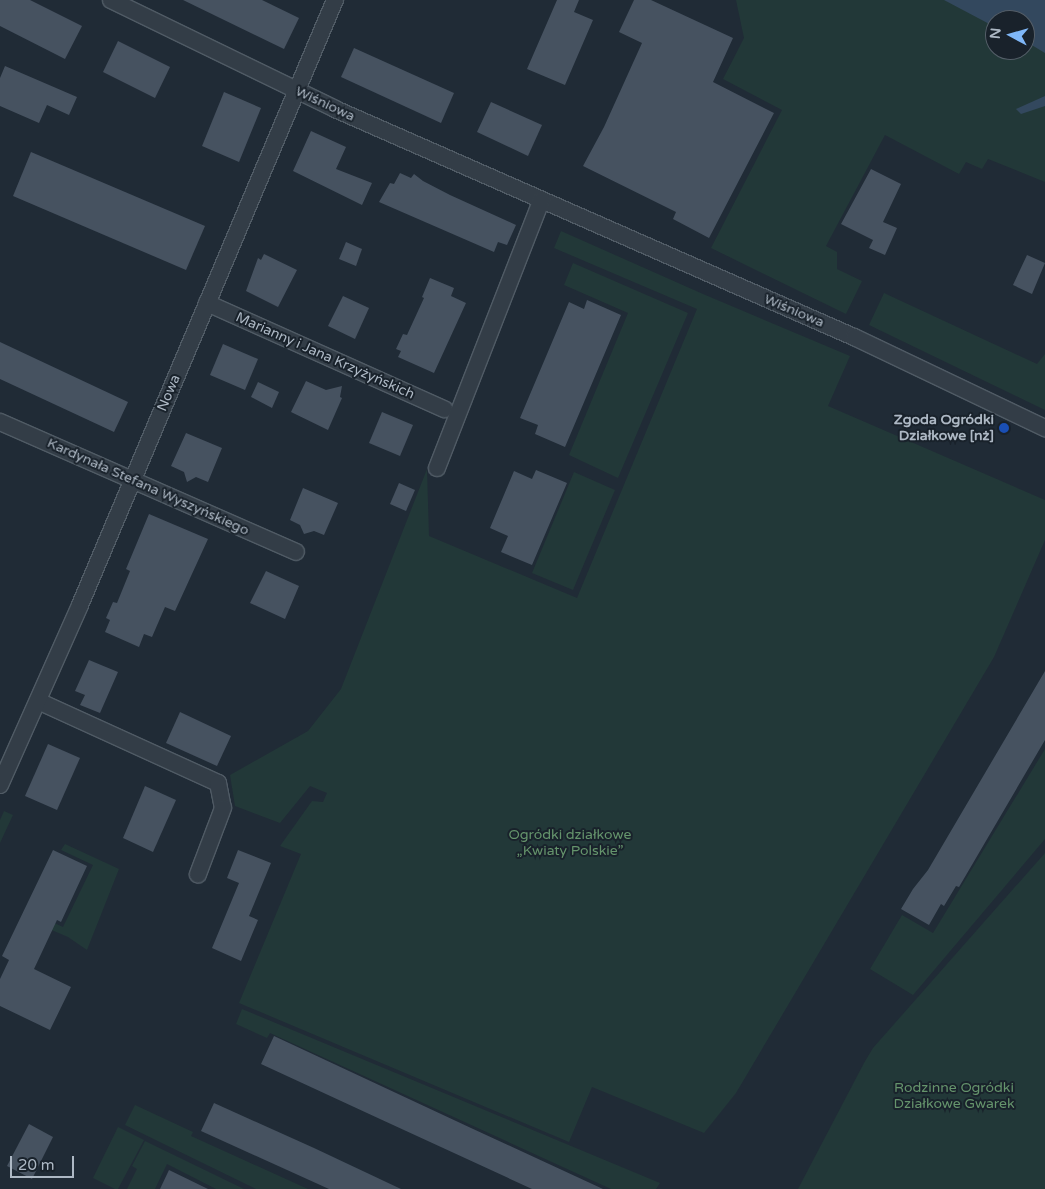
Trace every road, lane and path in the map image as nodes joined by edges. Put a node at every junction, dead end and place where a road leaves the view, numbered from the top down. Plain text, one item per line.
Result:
1 (112, 0) edge
2 (335, 0) edge
3 (297, 91) junction
4 (541, 201) junction
5 (207, 303) junction
6 (444, 409) dead end
7 (0, 422) edge
8 (1045, 428) edge
9 (437, 468) dead end
10 (133, 479) junction
11 (296, 552) dead end
12 (38, 701) junction
13 (0, 785) edge
14 (198, 874) dead end

1 - 3 street, Wiśniowa
2 - 3 street, Nowa
3 - 4 street, Wiśniowa
3 - 5 street, Nowa
4 - 8 street, Wiśniowa
4 - 9 street
5 - 6 street, Marianny i Jana Krzyżyńskich
5 - 10 street, Nowa
7 - 10 street, Kardynała Stefana Wyszyńskiego
10 - 11 street, Kardynała Stefana Wyszyńskiego
10 - 12 street, Nowa
12 - 13 street, Nowa
12 - 14 street

